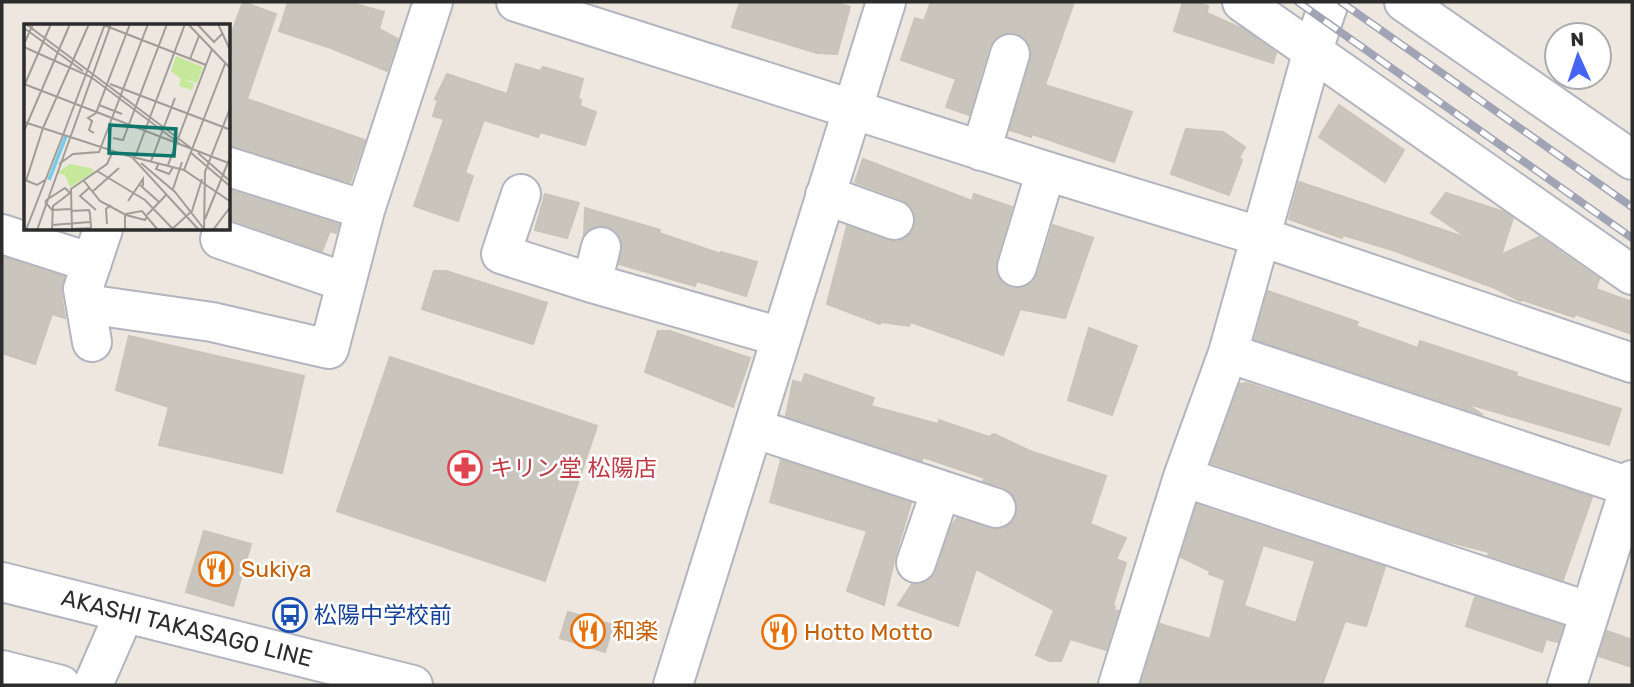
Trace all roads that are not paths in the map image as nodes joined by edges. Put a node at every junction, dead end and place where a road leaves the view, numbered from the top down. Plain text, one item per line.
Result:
1 (433, 2) edge
2 (516, 2) edge
3 (886, 2) edge
4 (1242, 2) edge
5 (1329, 2) edge
6 (1404, 2) edge
7 (1312, 50) junction
8 (1010, 54) dead end
9 (851, 110) junction
10 (981, 151) junction
11 (1632, 160) edge
12 (231, 168) edge
13 (1046, 171) junction
14 (521, 194) dead end
15 (825, 195) junction
16 (365, 211) junction
17 (894, 220) dead end
18 (2, 234) edge
19 (1262, 237) junction
20 (220, 239) dead end
21 (97, 246) edge
22 (1017, 267) dead end
23 (1632, 275) edge
24 (345, 282) junction
25 (86, 304) junction
26 (781, 337) junction
27 (92, 342) dead end
28 (1228, 353) junction
29 (1632, 363) edge
30 (752, 428) junction
31 (1183, 477) junction
32 (1631, 484) edge
33 (941, 490) junction
34 (996, 508) dead end
35 (916, 563) dead end
36 (2, 582) edge
37 (1590, 612) junction
38 (124, 614) junction
39 (2, 670) edge
40 (61, 685) edge
41 (93, 685) edge
42 (413, 685) edge
43 (673, 685) edge
44 (1118, 685) edge
45 (1567, 685) edge

1 - 16 street
2 - 9 street
3 - 9 street
4 - 7 street
5 - 7 street
6 - 11 street
7 - 19 street
7 - 23 street
8 - 10 street
9 - 10 street
9 - 15 street
10 - 13 street
12 - 16 street
13 - 19 street
13 - 22 street
14 - 26 street
15 - 17 street
15 - 26 street
16 - 24 street
18 - 21 street
19 - 28 street
19 - 29 street
20 - 24 street
21 - 25 street
24 - 25 street
25 - 27 street
26 - 30 street
28 - 31 street
28 - 32 street
30 - 33 street
30 - 43 street
31 - 37 street
31 - 44 street
32 - 37 street
33 - 34 street
33 - 35 street
36 - 38 street, AKASHI TAKASAGO LINE
37 - 45 street
38 - 41 street
38 - 42 street, AKASHI TAKASAGO LINE
39 - 40 street

